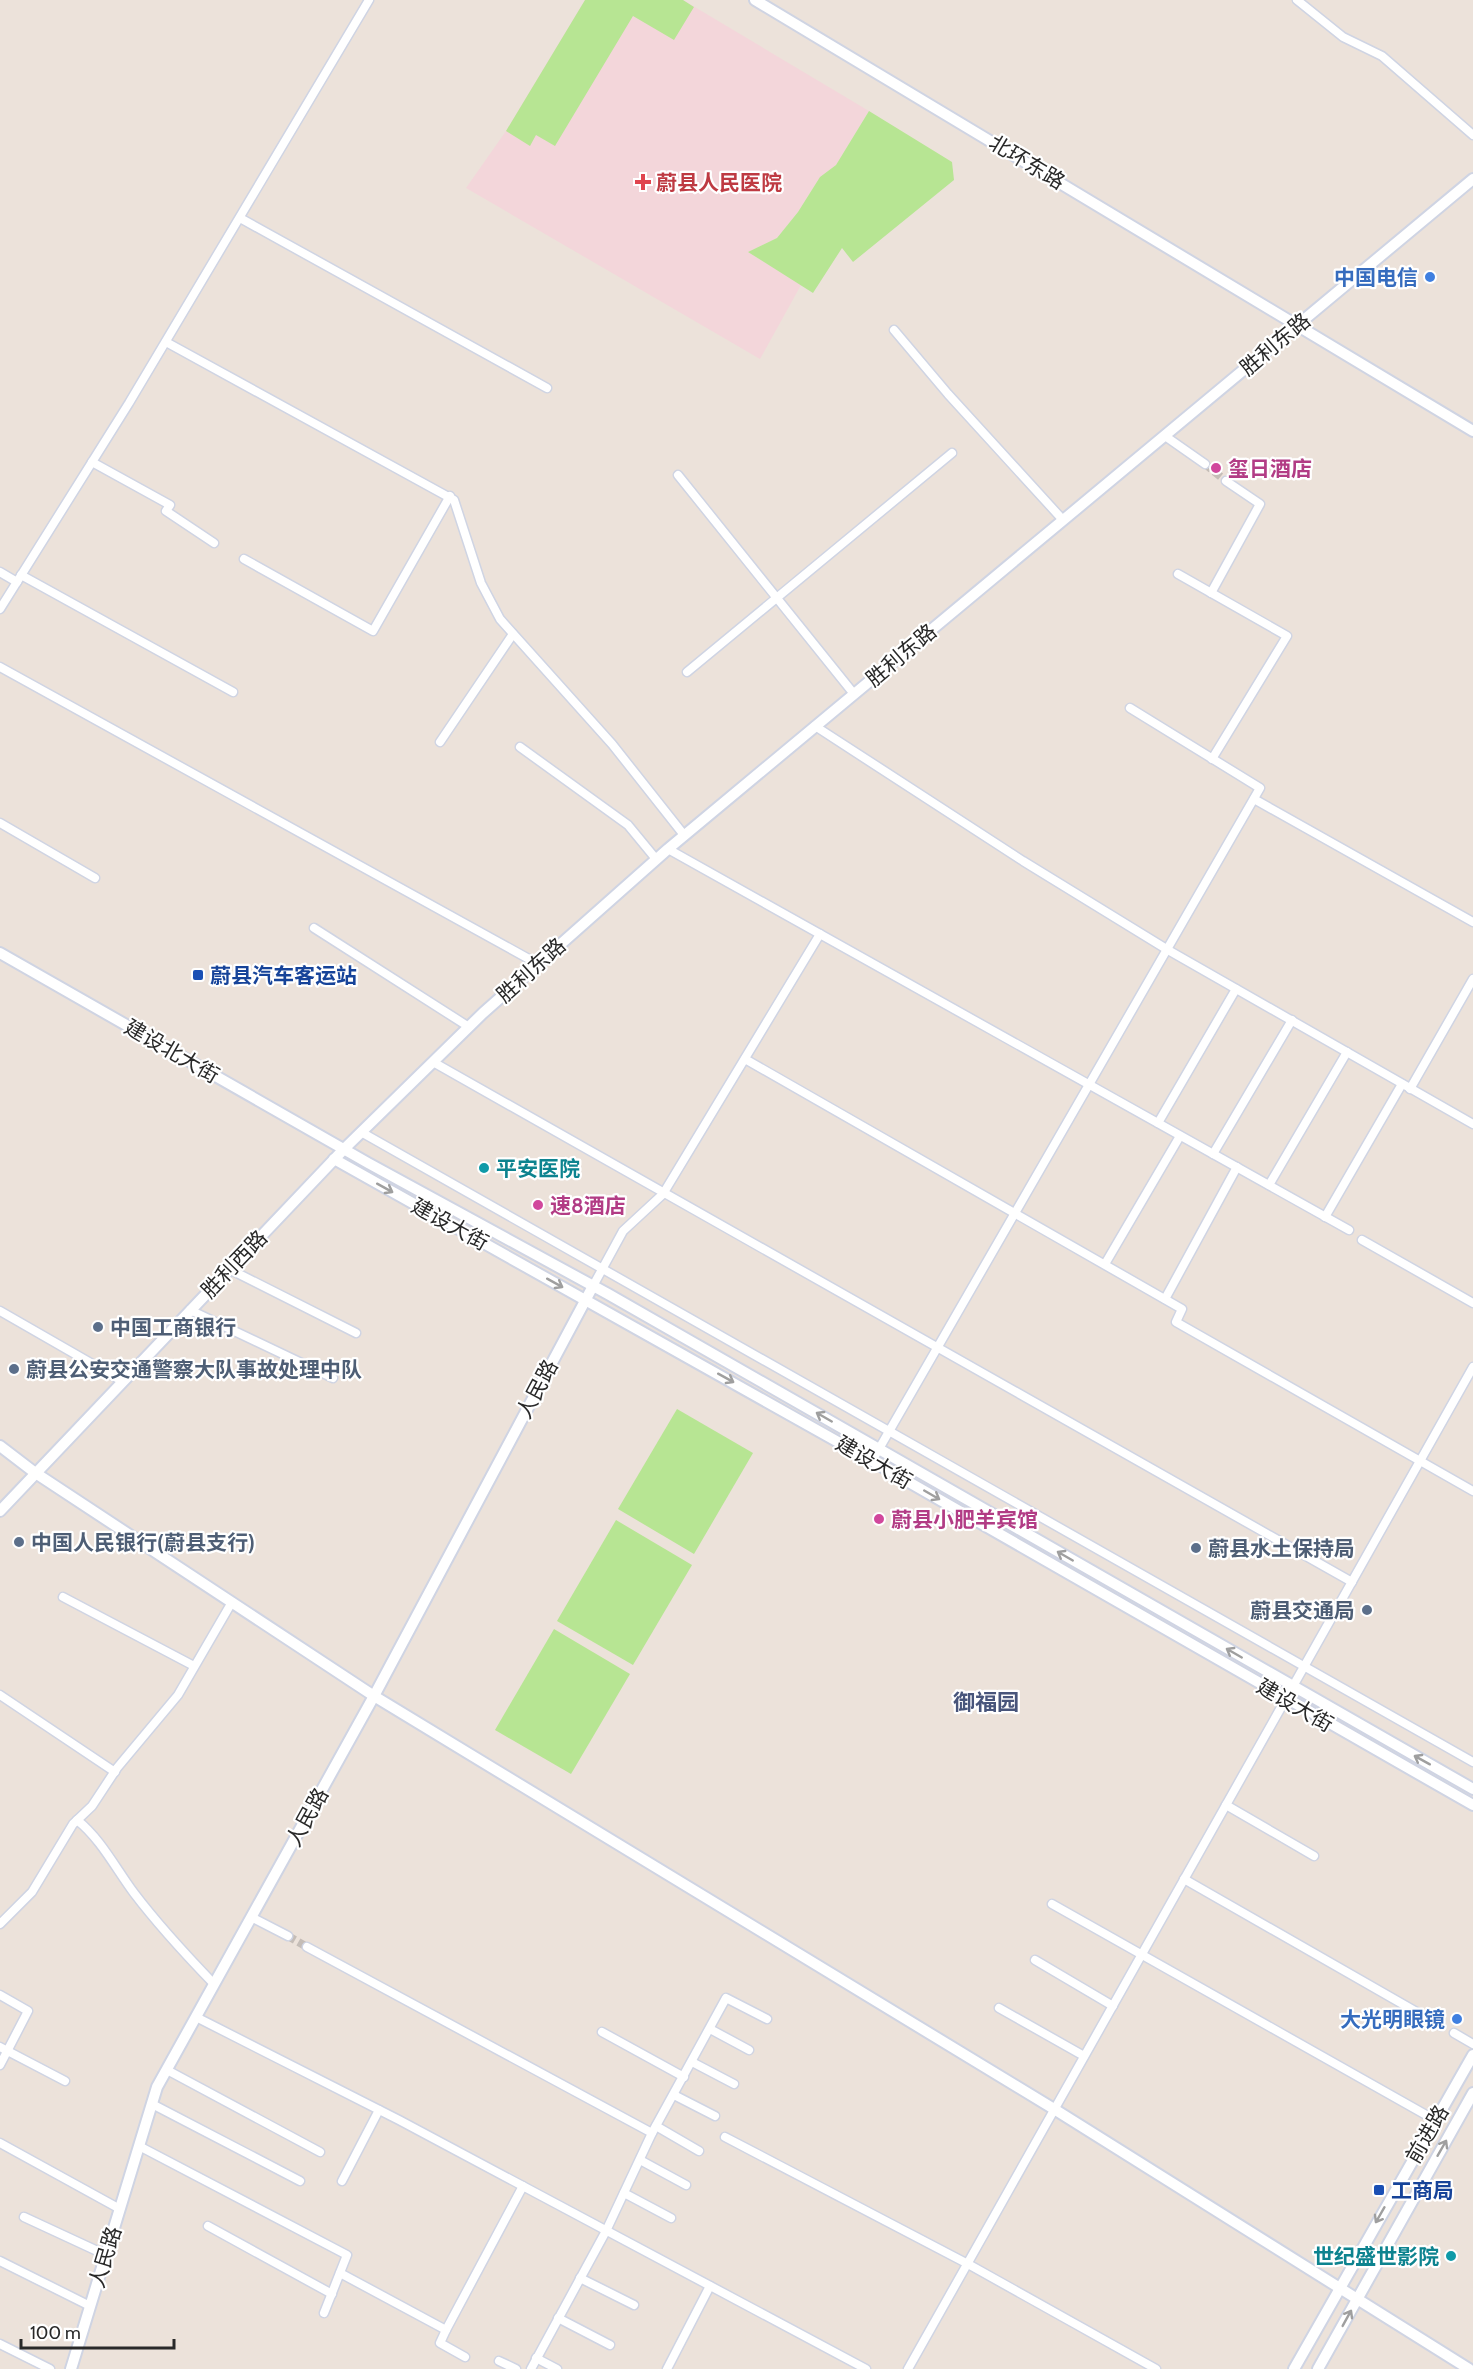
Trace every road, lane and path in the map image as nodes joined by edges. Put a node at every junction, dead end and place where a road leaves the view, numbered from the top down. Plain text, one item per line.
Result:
1 (369, 0) edge
2 (755, 0) edge
3 (1297, 0) edge
4 (1473, 135) edge
5 (1473, 179) edge
6 (240, 218) junction
7 (1299, 324) junction
8 (894, 330) dead end
9 (166, 342) junction
10 (547, 388) dead end
11 (1473, 431) edge
12 (1165, 436) junction
13 (952, 453) dead end
14 (92, 462) junction
15 (1205, 464) tunnel mouth
16 (678, 475) dead end
17 (1226, 481) tunnel mouth
18 (450, 496) junction
19 (1063, 520) junction
20 (214, 543) dead end
21 (244, 559) dead end
22 (0, 572) edge
23 (1178, 574) dead end
24 (19, 578) junction
25 (1211, 593) junction
26 (777, 597) junction
27 (0, 609) edge
28 (513, 634) junction
29 (0, 667) edge
30 (687, 672) dead end
31 (234, 692) dead end
32 (854, 694) junction
33 (1130, 708) dead end
34 (815, 726) junction
35 (440, 742) dead end
36 (520, 747) dead end
37 (1212, 759) junction
38 (1254, 799) junction
39 (0, 823) edge
40 (684, 835) junction
41 (668, 849) junction
42 (656, 859) junction
43 (95, 878) dead end
44 (1473, 922) edge
45 (314, 928) dead end
46 (820, 934) junction
47 (1168, 950) junction
48 (0, 954) edge
49 (538, 964) junction
50 (1473, 979) edge
51 (1236, 989) junction
52 (1292, 1020) junction
53 (469, 1027) junction
54 (1347, 1052) junction
55 (746, 1059) junction
56 (433, 1062) junction
57 (1090, 1085) junction
58 (1406, 1086) junction
59 (1158, 1123) junction
60 (1473, 1124) edge
61 (361, 1132) junction
62 (1180, 1136) junction
63 (344, 1149) junction
64 (1213, 1154) junction
65 (334, 1159) junction
66 (1237, 1167) junction
67 (1269, 1185) junction
68 (663, 1194) junction
69 (1016, 1213) junction
70 (1325, 1217) junction
71 (1349, 1230) dead end
72 (1362, 1240) dead end
73 (1105, 1264) junction
74 (230, 1269) junction
75 (602, 1270) junction
76 (593, 1286) junction
77 (585, 1299) junction
78 (1165, 1299) junction
79 (1473, 1303) edge
80 (190, 1310) junction
81 (0, 1311) edge
82 (356, 1333) dead end
83 (938, 1347) junction
84 (1473, 1367) edge
85 (333, 1378) dead end
86 (122, 1381) junction
87 (888, 1432) junction
88 (0, 1446) edge
89 (879, 1448) junction
90 (872, 1461) junction
91 (1420, 1461) junction
92 (34, 1472) junction
93 (1473, 1491) edge
94 (0, 1511) edge
95 (1352, 1582) junction
96 (63, 1597) dead end
97 (231, 1602) junction
98 (194, 1666) junction
99 (1304, 1667) junction
100 (1293, 1687) junction
101 (0, 1695) edge
102 (374, 1696) junction
103 (1285, 1700) junction
104 (1473, 1762) edge
105 (115, 1772) junction
106 (1473, 1789) edge
107 (1226, 1804) junction
108 (1473, 1805) edge
109 (77, 1820) junction
110 (1314, 1856) dead end
111 (1184, 1879) junction
112 (1052, 1904) dead end
113 (251, 1917) junction
114 (0, 1924) edge
115 (288, 1936) tunnel mouth
116 (307, 1947) tunnel mouth
117 (1142, 1953) junction
118 (1035, 1960) dead end
119 (214, 1984) junction
120 (0, 1995) edge
121 (1113, 2006) junction
122 (999, 2008) dead end
123 (196, 2018) junction
124 (767, 2019) dead end
125 (1441, 2026) dead end
126 (710, 2029) junction
127 (602, 2032) dead end
128 (1454, 2033) dead end
129 (1473, 2044) edge
130 (4, 2049) edge
131 (749, 2050) dead end
132 (1473, 2055) edge
133 (1084, 2056) junction
134 (692, 2062) junction
135 (0, 2065) edge
136 (167, 2070) junction
137 (684, 2077) junction
138 (65, 2081) dead end
139 (734, 2084) dead end
140 (1473, 2093) edge
141 (674, 2095) junction
142 (152, 2104) junction
143 (1054, 2109) junction
144 (379, 2110) junction
145 (715, 2116) dead end
146 (1435, 2120) junction
147 (654, 2130) junction
148 (725, 2137) dead end
149 (0, 2143) edge
150 (140, 2146) junction
151 (699, 2151) dead end
152 (320, 2152) dead end
153 (640, 2160) junction
154 (300, 2181) dead end
155 (342, 2181) dead end
156 (686, 2185) dead end
157 (523, 2186) junction
158 (624, 2193) junction
159 (120, 2209) junction
160 (24, 2217) dead end
161 (670, 2218) dead end
162 (208, 2226) dead end
163 (606, 2230) junction
164 (106, 2255) junction
165 (0, 2261) edge
166 (968, 2264) junction
167 (340, 2273) junction
168 (580, 2278) junction
169 (710, 2286) junction
170 (1339, 2288) junction
171 (332, 2294) junction
172 (1357, 2300) junction
173 (634, 2305) dead end
174 (90, 2306) junction
175 (324, 2313) dead end
176 (558, 2318) junction
177 (446, 2330) junction
178 (0, 2344) edge
179 (610, 2345) dead end
180 (465, 2356) dead end
181 (536, 2358) junction
182 (499, 2361) dead end
183 (73, 2368) edge
184 (50, 2369) edge
185 (516, 2369) edge
186 (531, 2369) edge
187 (557, 2369) edge
188 (668, 2369) edge
189 (866, 2369) edge
190 (908, 2369) edge
191 (1156, 2369) edge
192 (1294, 2369) edge
193 (1318, 2369) edge
194 (1469, 2369) edge

1 - 6 street
2 - 7 main road, 北环东路
3 - 4 street
5 - 7 main road, 胜利东路
6 - 9 street
6 - 10 street
7 - 11 main road, 北环东路
7 - 12 main road, 胜利东路
8 - 19 street
9 - 14 street
9 - 18 street
12 - 15 street
12 - 19 main road, 胜利东路
13 - 26 street
14 - 20 street
14 - 24 street
16 - 26 street
17 - 25 street
18 - 21 street
18 - 28 street
19 - 32 main road, 胜利东路
22 - 24 street
23 - 25 street
24 - 27 street
24 - 31 street
25 - 37 street
26 - 30 street
26 - 32 street
28 - 35 street
28 - 40 street
29 - 49 street
32 - 34 main road, 胜利东路
33 - 37 street
34 - 40 main road, 胜利东路
34 - 47 street
36 - 42 street
37 - 38 street
38 - 44 street
38 - 47 street
39 - 43 street
40 - 41 main road, 胜利东路
41 - 42 main road, 胜利东路
41 - 46 street
42 - 49 main road, 胜利东路
45 - 53 street
46 - 55 street
46 - 57 street
47 - 51 street
47 - 57 street
48 - 63 main road, 建设北大街
49 - 53 main road, 胜利东路
50 - 58 street
51 - 52 street
51 - 59 street
52 - 54 street
52 - 64 street
53 - 56 main road, 胜利东路
54 - 58 street
54 - 67 street
55 - 68 street
55 - 69 street
56 - 61 main road, 胜利东路
56 - 68 street
57 - 59 street
57 - 69 street
58 - 60 street
58 - 70 street
59 - 62 street
61 - 63 main road, 胜利东路
61 - 75 street
62 - 64 street
62 - 73 street
63 - 65 main road, 胜利西路
63 - 76 main road, 建设大街
64 - 66 street
65 - 74 main road, 胜利西路
65 -> 77 main road, 建设大街
66 - 67 street
66 - 78 street
67 - 70 street
68 - 75 street
68 - 83 street
69 - 73 street
69 - 83 street
70 - 71 street
72 - 79 street
73 - 78 street
74 - 80 main road, 胜利西路
74 - 82 street
75 - 76 street
75 - 87 street
76 - 77 main road, 人民路
89 -> 76 main road, 建设大街
77 -> 90 main road, 建设大街
77 - 102 main road, 人民路
78 - 91 street
80 - 85 street
80 - 86 main road, 胜利西路
81 - 86 street
83 - 87 street
83 - 95 street
84 - 91 street
86 - 92 main road, 胜利西路
87 - 89 street
87 - 99 street
88 - 92 main road
89 - 90 street
100 -> 89 main road, 建设大街
90 -> 103 main road, 建设大街
91 - 93 street
91 - 95 street
92 - 94 main road, 胜利西路
92 - 97 main road
95 - 99 street
96 - 98 street
97 - 98 street
97 - 102 main road
98 - 105 street
99 - 100 street
99 - 104 street
100 - 103 street
106 -> 100 main road, 建设大街
101 - 105 street
102 - 113 main road, 人民路
102 - 143 main road
103 - 107 street
103 - 108 main road, 建设大街
105 - 109 street
107 - 110 street
107 - 111 street
109 - 114 street
109 - 119 street
111 - 117 street
111 - 125 street
112 - 117 street
113 - 115 street
113 - 119 main road, 人民路
116 - 147 street
117 - 121 street
117 - 146 street
118 - 121 street
119 - 123 main road, 人民路
120 - 130 street
121 - 133 street
122 - 133 street
123 - 136 main road, 人民路
123 - 144 street
124 - 126 street
126 - 131 street
126 - 134 street
127 - 137 street
128 - 129 street
130 - 135 street
130 - 138 street
132 - 146 main road, 前进路
133 - 143 street
134 - 137 street
134 - 139 street
136 - 142 main road, 人民路
136 - 152 street
137 - 141 street
172 -> 140 main road, 前进路
141 - 145 street
141 - 147 street
142 - 150 main road, 人民路
142 - 154 street
143 - 166 street
143 - 170 main road
144 - 155 street
144 - 157 street
146 -> 170 main road, 前进路
147 - 151 street
147 - 153 street
148 - 166 street
149 - 159 street
150 - 159 main road, 人民路
150 - 167 street
153 - 156 street
153 - 158 street
157 - 163 street
157 - 177 street
158 - 161 street
158 - 163 street
159 - 164 main road, 人民路
160 - 164 street
162 - 171 street
163 - 168 street
163 - 169 street
164 - 174 main road, 人民路
165 - 174 street
166 - 190 street
166 - 191 street
167 - 171 street
167 - 177 street
168 - 173 street
168 - 176 street
169 - 188 street
169 - 189 street
170 - 172 main road
170 - 192 main road, 前进路
171 - 175 street
193 -> 172 main road, 前进路
172 - 194 main road
174 - 183 main road, 人民路
176 - 179 street
176 - 181 street
177 - 180 street
178 - 184 street
181 - 186 street
181 - 187 street
182 - 185 street

